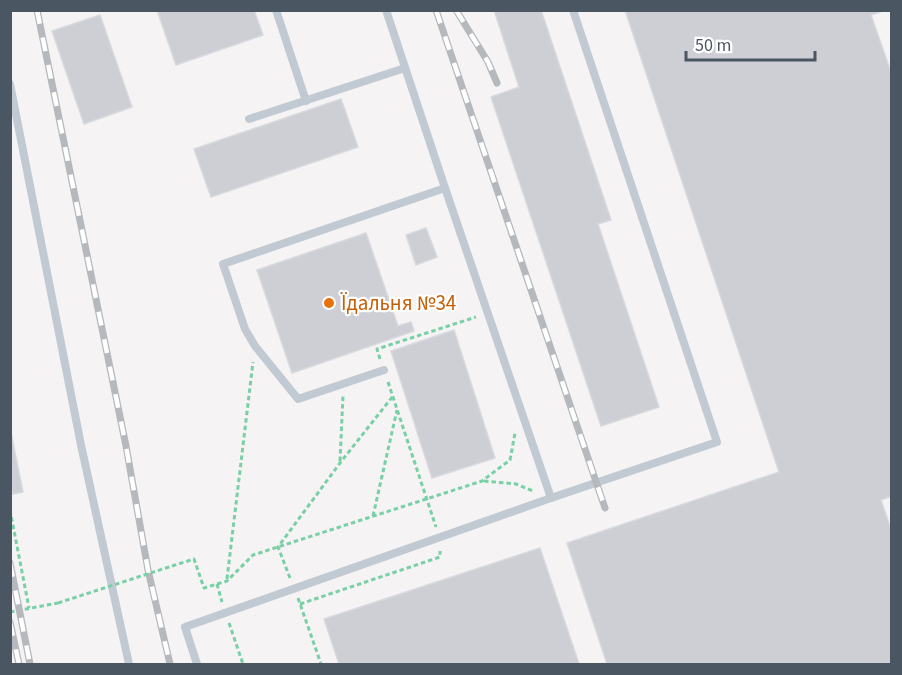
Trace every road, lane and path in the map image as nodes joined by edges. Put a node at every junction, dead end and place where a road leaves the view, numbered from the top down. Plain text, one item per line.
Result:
1 (276, 10) edge
2 (386, 10) edge
3 (573, 10) edge
4 (405, 68) junction
5 (10, 84) edge
6 (306, 101) junction
7 (249, 119) dead end
8 (444, 188) junction
9 (477, 317) dead end
10 (255, 346) junction
11 (384, 370) junction
12 (344, 383) junction
13 (393, 396) junction
14 (397, 408) junction
15 (515, 432) dead end
16 (340, 463) junction
17 (482, 481) junction
18 (551, 498) junction
19 (427, 499) junction
20 (10, 510) edge
21 (373, 516) junction
22 (440, 537) junction
23 (278, 547) junction
24 (440, 557) dead end
25 (227, 581) junction
26 (29, 608) junction
27 (10, 612) edge
28 (129, 664) edge
29 (197, 664) edge
30 (321, 664) edge

1 - 6 lane
2 - 4 lane
3 - 18 lane
4 - 6 lane
4 - 8 lane
5 - 28 lane
6 - 7 lane
8 - 10 lane
8 - 18 lane
9 - 11 path
10 - 12 lane
10 - 25 path
11 - 12 lane
11 - 13 path
12 - 16 path
13 - 14 path
13 - 16 path
14 - 19 path
14 - 21 path
15 - 17 path
16 - 23 path
17 - 18 path
17 - 19 path
18 - 22 lane
19 - 21 path
19 - 22 path
20 - 26 path
21 - 23 path
22 - 29 lane
23 - 25 path
24 - 30 path
25 - 26 path, bridge
26 - 27 path

